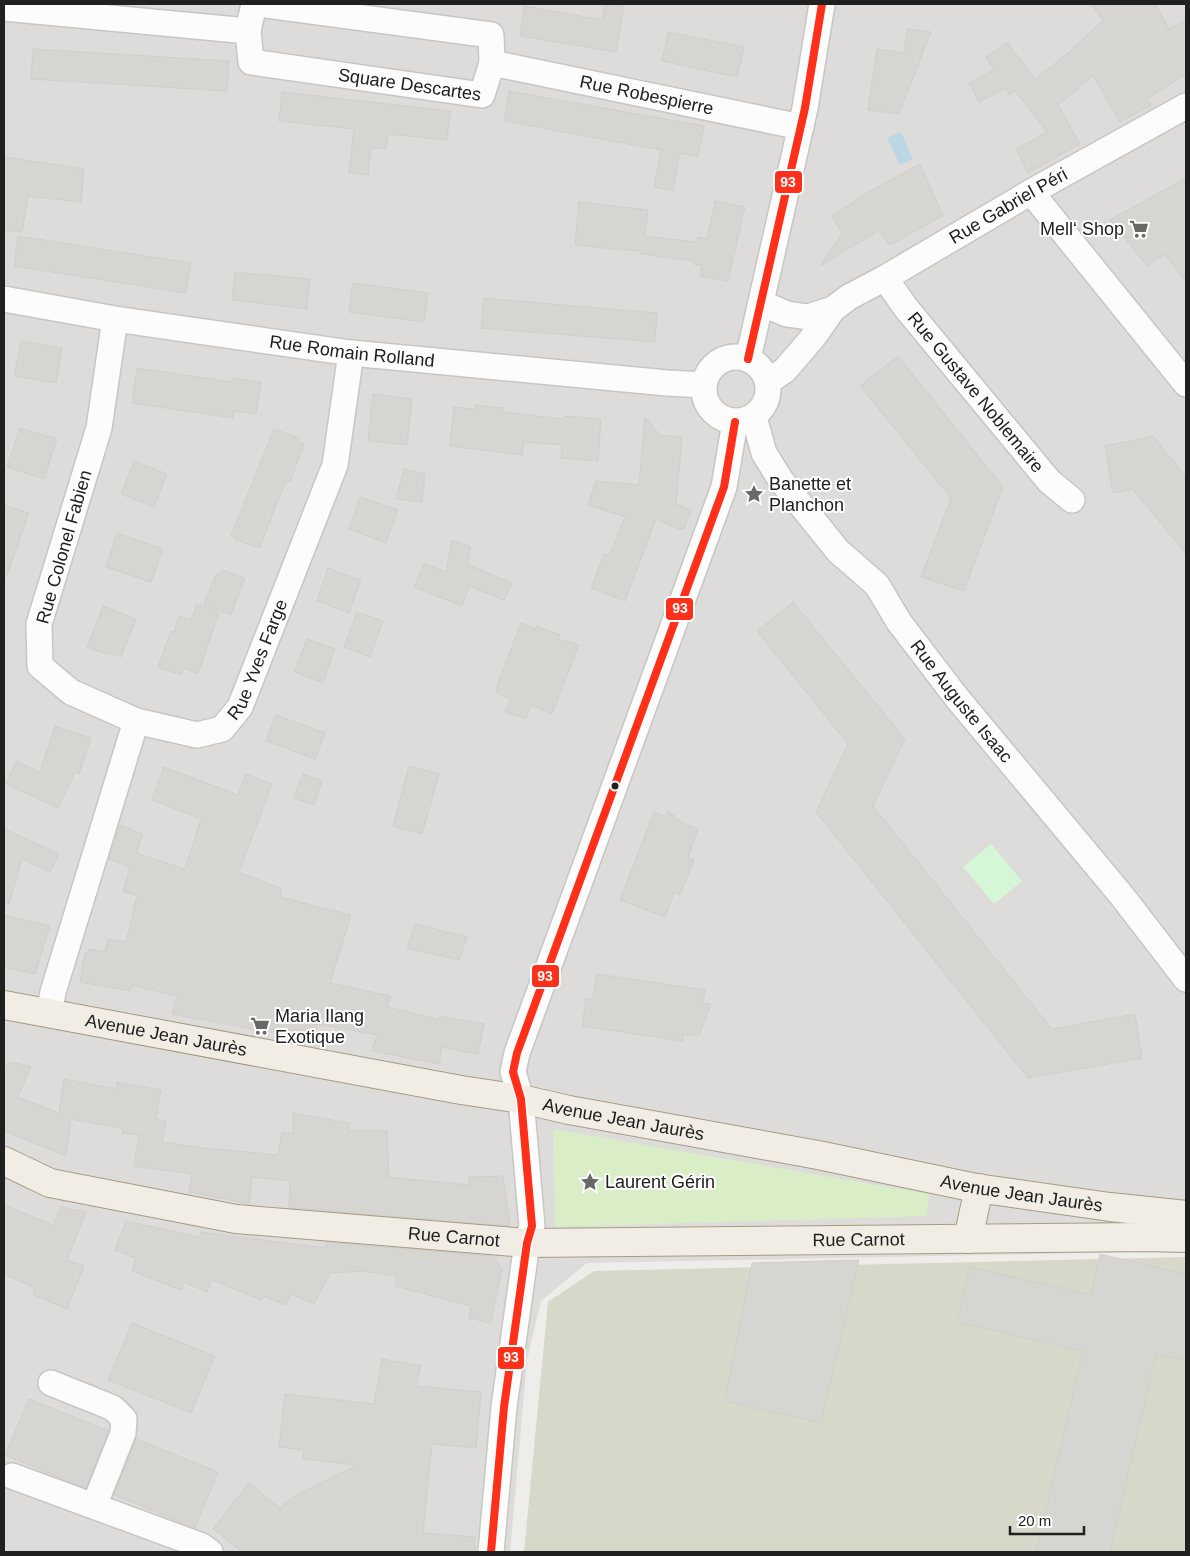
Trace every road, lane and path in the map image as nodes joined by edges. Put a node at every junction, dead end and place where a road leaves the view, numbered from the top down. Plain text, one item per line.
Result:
1 (254, 4) edge
2 (259, 4) edge
3 (822, 4) edge
4 (4, 8) edge
5 (248, 31) junction
6 (492, 63) junction
7 (1186, 106) edge
8 (801, 127) junction
9 (1031, 192) junction
10 (885, 278) junction
11 (4, 299) edge
12 (761, 303) junction
13 (833, 309) junction
14 (115, 319) junction
15 (351, 353) junction
16 (748, 359) junction
17 (768, 382) junction
18 (1186, 384) edge
19 (704, 385) junction
20 (745, 420) junction
21 (774, 469) junction
22 (726, 477) junction
23 (1072, 500) dead end
24 (136, 721) junction
25 (1186, 979) edge
26 (4, 1005) edge
27 (49, 1013) junction
28 (521, 1099) junction
29 (4, 1161) edge
30 (978, 1188) junction
31 (1186, 1215) edge
32 (1186, 1228) edge
33 (1032, 1238) junction
34 (1186, 1238) edge
35 (968, 1239) junction
36 (527, 1243) junction
37 (51, 1383) dead end
38 (12, 1476) dead end
39 (94, 1506) junction
40 (210, 1552) edge
41 (491, 1552) edge

1 - 5 street, Square Descartes
2 - 6 street, Square Descartes
3 - 8 street
4 - 5 street
5 - 6 street, Square Descartes
6 - 8 street, Rue Robespierre
7 - 9 street, Rue Gabriel Péri
8 - 12 street
9 - 10 street, Rue Gabriel Péri
9 - 18 street
10 - 13 street, Rue Gabriel Péri
10 - 23 street, Rue Gustave Noblemaire
11 - 14 street, Rue Romain Rolland
12 - 13 street, Rue Gabriel Péri
12 - 16 street
13 - 17 street, Rue Gabriel Péri
14 - 15 street, Rue Romain Rolland
14 - 24 street, Rue Colonel Fabien
15 - 19 street, Rue Romain Rolland
15 - 24 street, Rue Yves Farge
16 - 17 street
16 - 19 street
17 - 20 street
19 - 20 street
20 - 21 street, Rue Auguste Isaac
20 - 22 street
21 - 22 street
21 - 25 street, Rue Auguste Isaac
22 - 28 street
24 - 27 street
26 - 27 main road, Avenue Jean Jaurès
27 - 28 main road, Avenue Jean Jaurès
28 - 30 main road, Avenue Jean Jaurès
28 - 36 street
29 - 36 main road, Rue Carnot
30 - 31 main road, Avenue Jean Jaurès
30 - 35 main road
32 - 33 main road, Rue Carnot
33 - 34 main road, Rue Carnot
33 - 35 main road, Rue Carnot
35 - 36 main road, Rue Carnot
36 - 41 street
37 - 39 street
38 - 39 street
39 - 40 street

